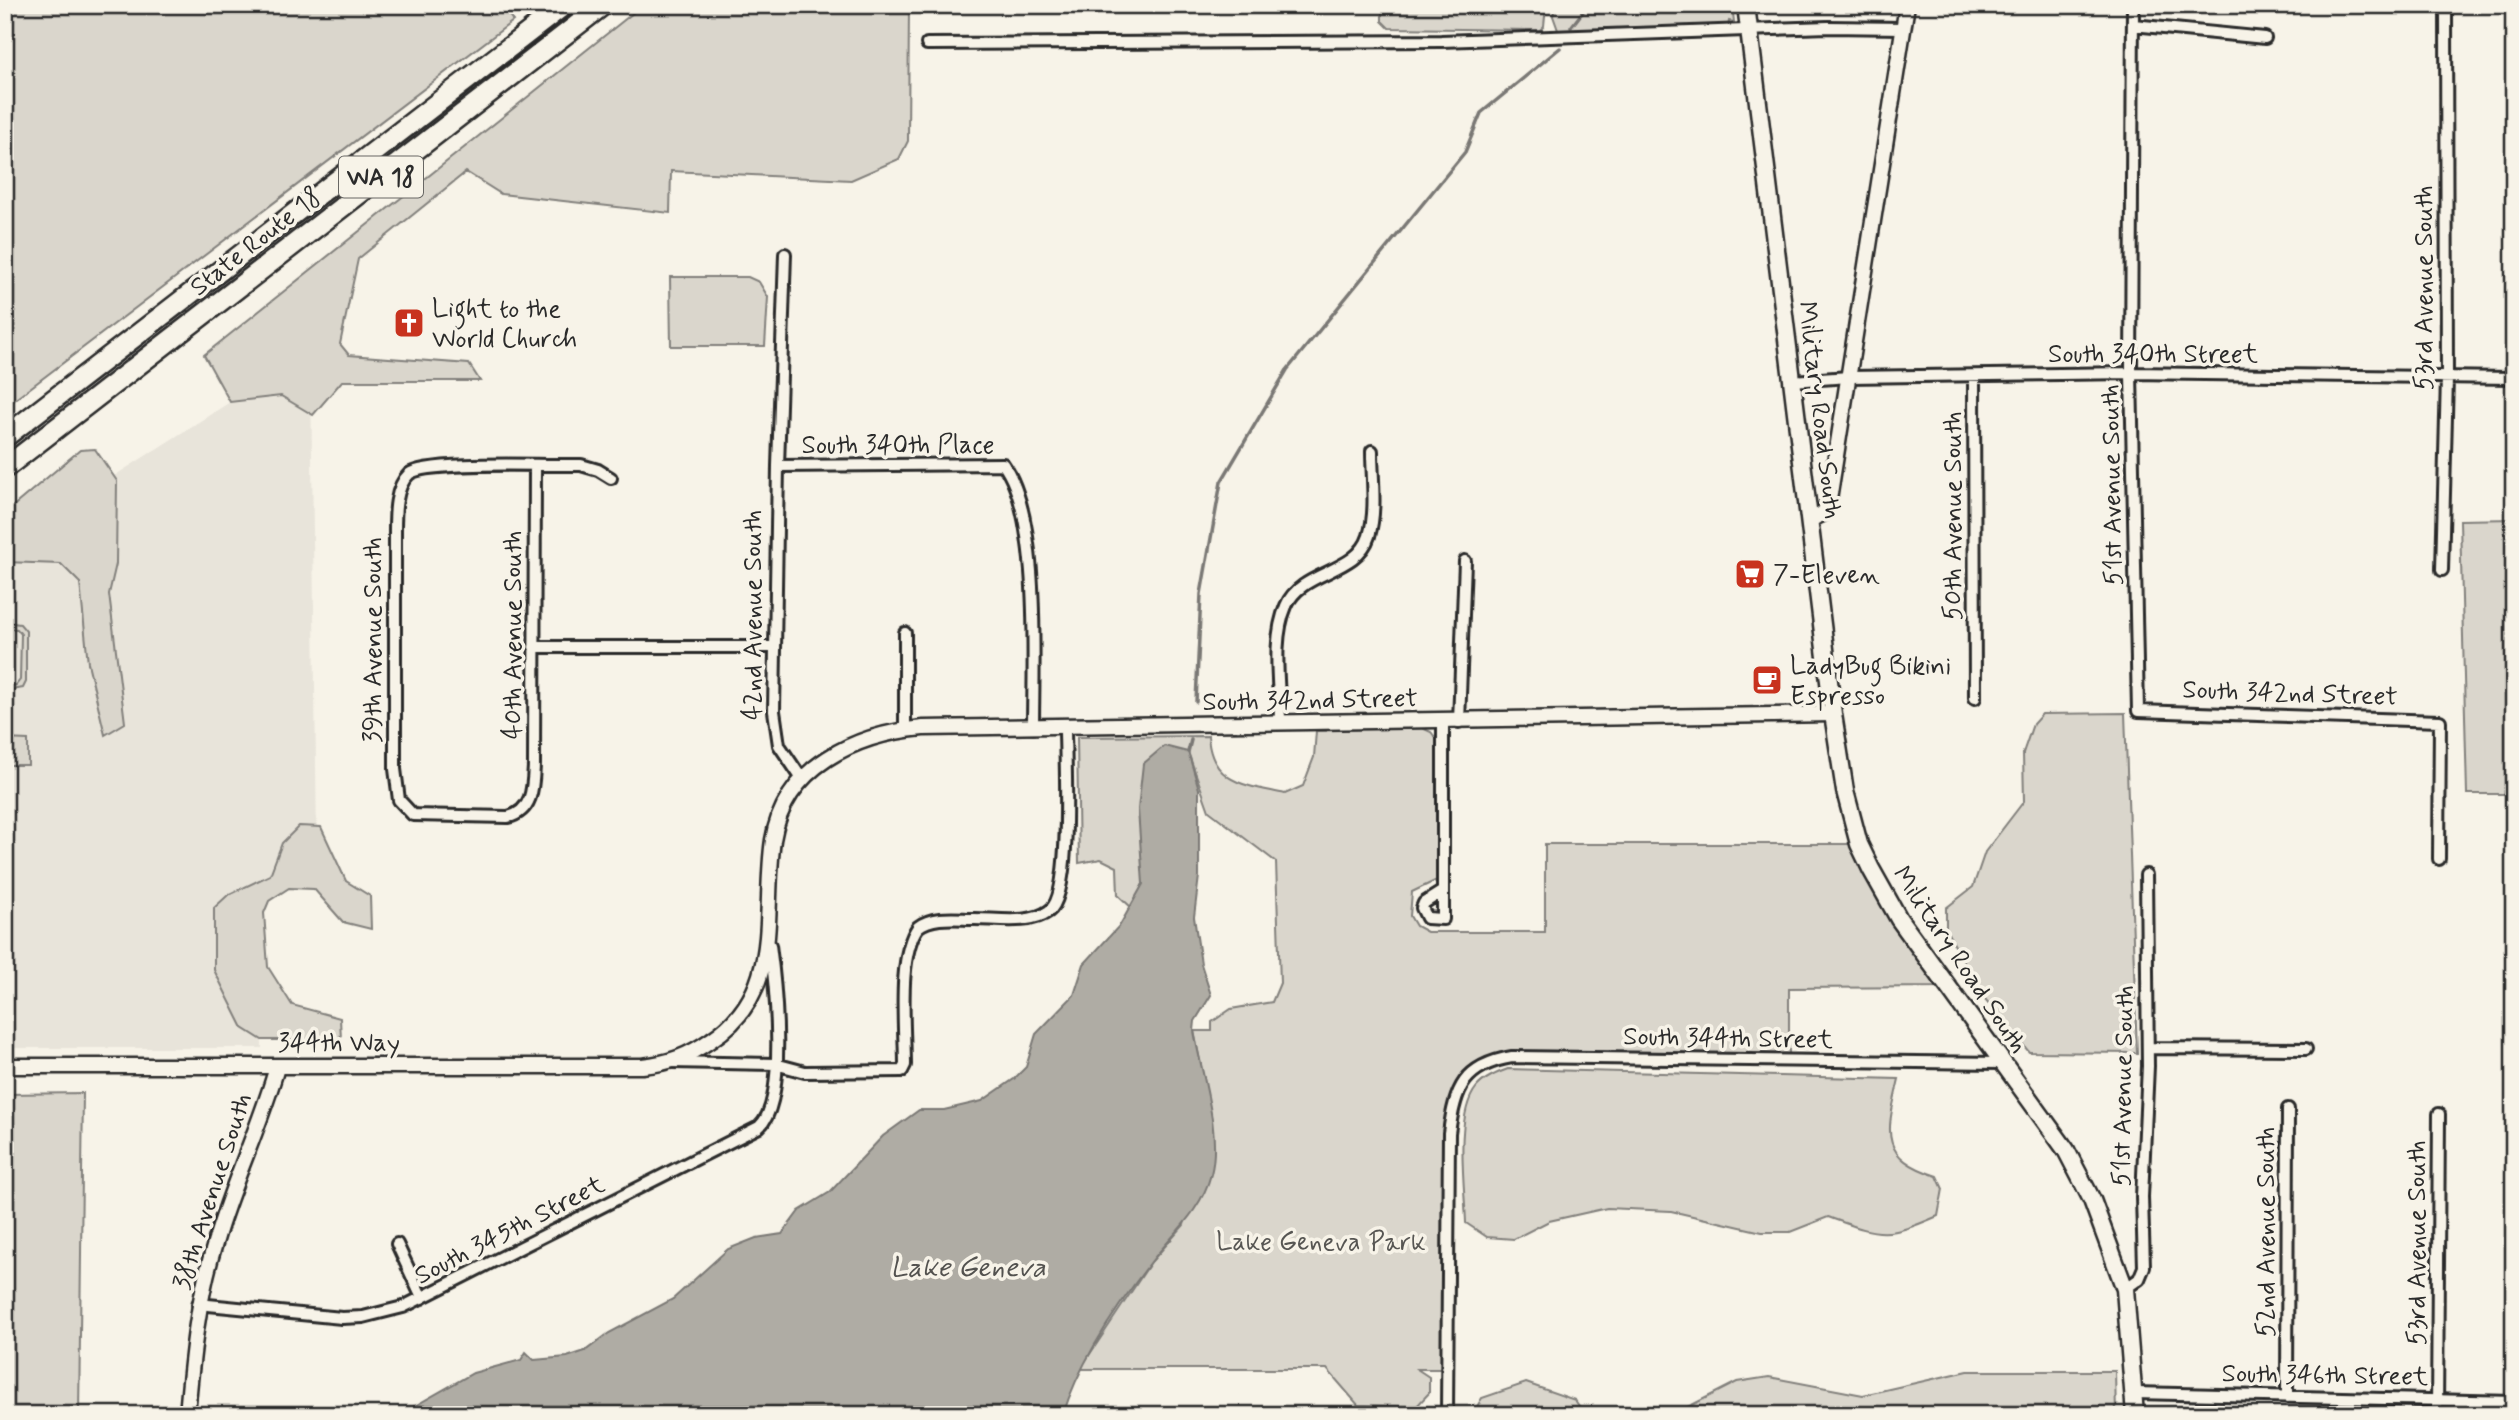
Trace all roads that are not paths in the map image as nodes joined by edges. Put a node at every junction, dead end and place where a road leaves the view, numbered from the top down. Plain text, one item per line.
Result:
1 (564, 5) edge
2 (603, 5) edge
3 (1746, 5) edge
4 (1907, 5) edge
5 (2133, 5) edge
6 (2446, 5) edge
7 (2133, 25) junction
8 (1903, 28) junction
9 (1749, 32) junction
10 (2265, 38) dead end
11 (927, 44) dead end
12 (786, 254) dead end
13 (2131, 373) junction
14 (1974, 376) junction
15 (1849, 377) junction
16 (2447, 378) junction
17 (2514, 378) edge
18 (1792, 381) junction
19 (56, 429) junction
20 (7, 435) edge
21 (1372, 451) dead end
22 (535, 466) junction
23 (778, 467) junction
24 (5, 468) edge
25 (611, 478) dead end
26 (5, 483) edge
27 (1810, 520) junction
28 (1465, 561) dead end
29 (2442, 570) dead end
30 (905, 633) dead end
31 (534, 647) junction
32 (775, 647) junction
33 (1975, 698) dead end
34 (2138, 711) joint
35 (1833, 714) junction
36 (1459, 722) junction
37 (1280, 723) junction
38 (1443, 723) junction
39 (1033, 727) junction
40 (1065, 728) junction
41 (905, 730) junction
42 (802, 779) junction
43 (527, 804) joint
44 (2439, 859) dead end
45 (2146, 876) dead end
46 (1443, 891) dead end
47 (769, 939) junction
48 (2148, 1048) junction
49 (2306, 1049) dead end
50 (672, 1062) junction
51 (2001, 1063) junction
52 (775, 1064) junction
53 (5, 1066) edge
54 (276, 1067) junction
55 (2288, 1109) dead end
56 (2440, 1114) dead end
57 (397, 1244) dead end
58 (2125, 1289) junction
59 (422, 1298) junction
60 (198, 1304) junction
61 (2136, 1393) junction
62 (2287, 1397) junction
63 (2437, 1399) junction
64 (2514, 1402) edge
65 (187, 1415) edge
66 (1447, 1415) edge
67 (2135, 1415) edge
68 (2437, 1415) edge

1 - 20 highway, State Route 18 / WA 18
2 - 19 highway, State Route 18 / WA 18
3 - 9 main road, Military Road South
4 - 8 street
5 - 7 street, 51st Avenue South
6 - 16 street, 53rd Avenue South
7 - 10 street
7 - 13 street, 51st Avenue South
8 - 9 street
8 - 15 street
9 - 11 street
9 - 18 main road, Military Road South
12 - 23 street, 42nd Avenue South
13 - 14 street, South 340th Street
13 - 16 street, South 340th Street
13 - 34 street, 51st Avenue South
14 - 15 street, South 340th Street
14 - 33 street, 50th Avenue South
15 - 18 street, South 340th Street
15 - 27 street
16 - 17 street, South 340th Street
16 - 29 street, 53rd Avenue South
18 - 27 main road, Military Road South
19 - 24 highway, State Route 18 / WA 18
19 - 26 highway
21 - 37 street
22 - 25 street
22 - 31 street, 40th Avenue South
22 - 43 street, 39th Avenue South
23 - 32 street, 42nd Avenue South
23 - 39 street, South 340th Place
27 - 35 main road, Military Road South
28 - 36 street
30 - 41 street
31 - 32 street
31 - 43 street, 40th Avenue South
32 - 42 street, 42nd Avenue South
34 - 44 street, South 342nd Street
35 - 36 street, South 342nd Street
35 - 51 main road, Military Road South
36 - 38 street, South 342nd Street
37 - 38 street, South 342nd Street
37 - 40 street, South 342nd Street
38 - 46 street
39 - 40 street, South 342nd Street
39 - 41 street, South 342nd Street
40 - 52 street
41 - 42 street, South 342nd Street
42 - 47 street
45 - 48 street, 51st Avenue South
47 - 50 street
47 - 52 street
48 - 49 street
48 - 58 street, 51st Avenue South
50 - 52 street
50 - 54 street, 344th Way
51 - 58 main road, Military Road South
51 - 66 street, South 344th Street
52 - 59 street, South 345th Street
53 - 54 street, 344th Way
54 - 60 street, 38th Avenue South
55 - 62 street, 52nd Avenue South
56 - 63 street, 53rd Avenue South
57 - 59 street
58 - 61 main road, Military Road South
59 - 60 street, South 345th Street
60 - 65 street, 38th Avenue South
61 - 62 street, South 346th Street
61 - 67 main road, Military Road South
62 - 63 street, South 346th Street
63 - 64 street, South 346th Street
63 - 68 street, 53rd Avenue South

